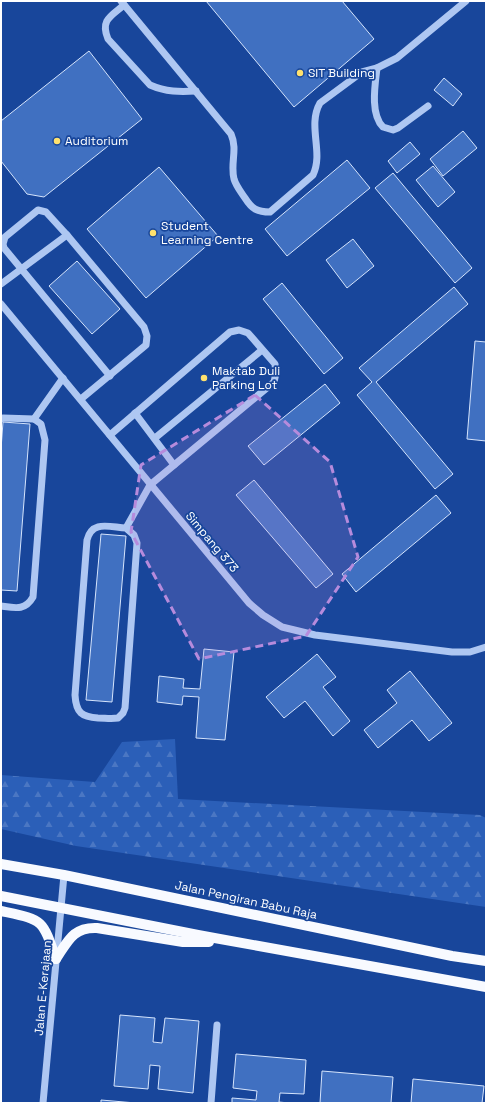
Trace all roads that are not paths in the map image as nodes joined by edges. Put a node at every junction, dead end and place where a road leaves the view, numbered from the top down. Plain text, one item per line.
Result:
1 (466, 1) edge
2 (122, 3) edge
3 (377, 68) junction
4 (196, 91) junction
5 (428, 106) dead end
6 (67, 235) junction
7 (21, 270) junction
8 (1, 284) edge
9 (1, 304) edge
10 (262, 350) junction
11 (110, 376) junction
12 (63, 378) junction
13 (81, 399) junction
14 (134, 413) junction
15 (1, 419) edge
16 (34, 419) junction
17 (110, 435) junction
18 (155, 438) junction
19 (174, 465) junction
20 (150, 484) junction
21 (126, 528) junction
22 (1, 606) edge
23 (486, 647) edge
24 (1, 864) edge
25 (64, 875) junction
26 (1, 896) edge
27 (61, 908) junction
28 (1, 911) edge
29 (233, 941) junction
30 (56, 959) junction
31 (486, 961) edge
32 (486, 987) edge
33 (217, 1025) dead end
34 (43, 1103) edge
35 (211, 1103) edge

1 - 3 street
2 - 4 street
2 - 4 street
3 - 4 street
3 - 5 street
6 - 7 street
6 - 7 street
6 - 11 street
7 - 8 street
7 - 11 street
9 - 12 street, Simpang 373
10 - 14 street
10 - 18 street
10 - 19 street
11 - 13 street
12 - 13 street, Simpang 373
12 - 16 street
13 - 17 street, Simpang 373
14 - 17 street
14 - 18 street
15 - 16 street
16 - 22 street
17 - 20 street, Simpang 373
18 - 19 street
19 - 20 street
20 - 21 street
20 - 23 street, Simpang 373
21 - 21 street
24 - 25 main road, Jalan Pengiran Babu Raja
25 - 27 street, Jalan E-Kerajaan
25 - 31 main road, Jalan Pengiran Babu Raja
26 - 27 main road
27 - 29 main road
27 - 30 street, Jalan E-Kerajaan
28 - 30 main road
29 - 30 main road
29 - 32 main road
30 - 34 street, Jalan E-Kerajaan
33 - 35 street

